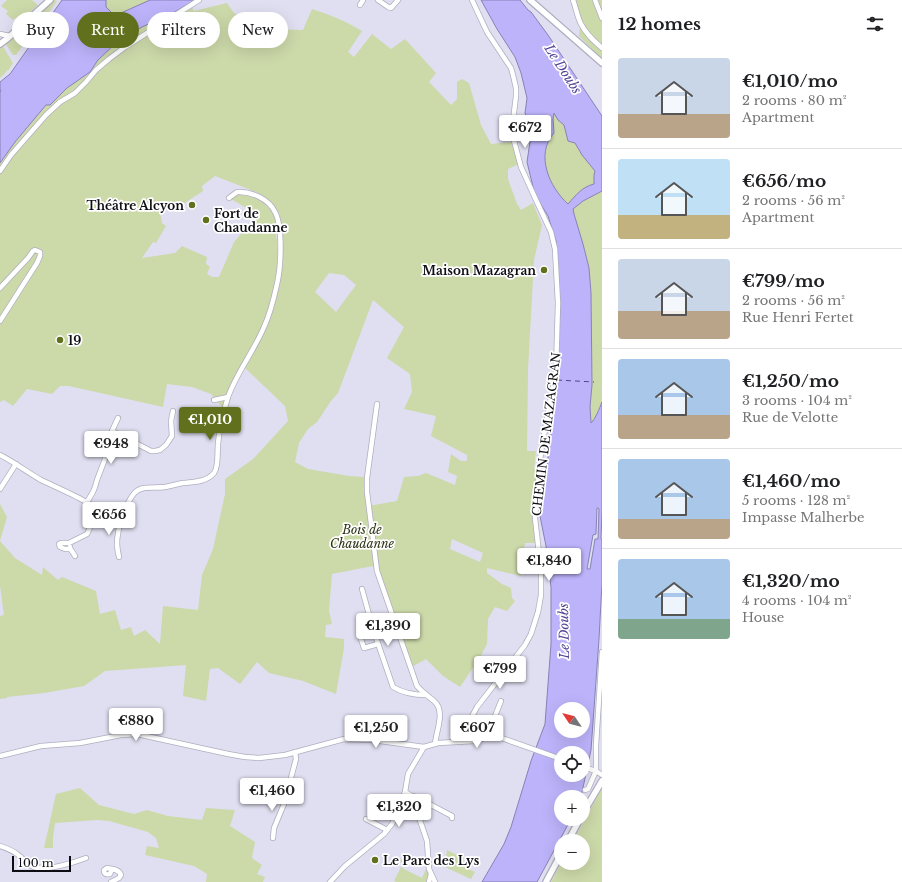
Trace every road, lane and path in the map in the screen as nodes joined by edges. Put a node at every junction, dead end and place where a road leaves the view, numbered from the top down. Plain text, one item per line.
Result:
1 (50, 0) edge
2 (199, 0) edge
3 (378, 0) edge
4 (398, 0) edge
5 (472, 0) edge
6 (530, 0) edge
7 (573, 0) edge
8 (595, 0) edge
9 (602, 18) edge
10 (0, 34) edge
11 (10, 36) junction
12 (0, 44) edge
13 (602, 48) edge
14 (602, 63) edge
15 (0, 171) edge
16 (229, 198) dead end
17 (0, 288) edge
18 (0, 321) edge
19 (228, 397) junction
20 (214, 400) dead end
21 (377, 404) dead end
22 (173, 411) dead end
23 (118, 418) dead end
24 (112, 431) junction
25 (0, 455) edge
26 (16, 464) junction
27 (0, 489) edge
28 (87, 502) junction
29 (96, 507) junction
30 (120, 511) junction
31 (69, 543) junction
32 (70, 549) junction
33 (74, 556) dead end
34 (119, 557) dead end
35 (362, 590) dead end
36 (373, 629) junction
37 (378, 644) junction
38 (602, 652) edge
39 (426, 695) junction
40 (501, 701) dead end
41 (490, 736) junction
42 (460, 742) junction
43 (435, 744) junction
44 (424, 747) junction
45 (295, 752) junction
46 (0, 756) edge
47 (554, 757) edge
48 (590, 769) edge
49 (593, 770) junction
50 (602, 775) edge
51 (602, 781) edge
52 (585, 790) dead end
53 (405, 792) junction
54 (412, 796) junction
55 (590, 801) edge
56 (452, 818) dead end
57 (366, 819) dead end
58 (387, 830) junction
59 (273, 838) dead end
60 (0, 846) edge
61 (86, 858) dead end
62 (554, 867) edge
63 (112, 869) dead end
64 (431, 874) junction
65 (111, 882) edge
66 (330, 882) edge
67 (429, 882) edge
68 (435, 882) edge
69 (546, 882) edge

1 - 11 main road
2 - 15 street
3 - 4 street
5 - 42 street, CHEMIN DE MAZAGRAN
6 - 14 main road
7 - 13 street
8 - 9 street
10 - 11 street
11 - 12 main road
16 - 19 street
17 - 18 street
19 - 20 street
19 - 30 street
21 - 39 street
22 - 24 street
23 - 24 street
24 - 28 street
25 - 26 street
26 - 27 street
26 - 28 street
28 - 29 street
29 - 30 street
29 - 31 street
30 - 34 street
31 - 32 street
31 - 32 street
32 - 33 street
35 - 36 street
36 - 37 street
36 - 37 street
37 - 39 street
38 - 49 street
39 - 43 street
40 - 41 street
41 - 42 street
41 - 47 street
42 - 43 street
43 - 44 street
44 - 45 street
44 - 53 street
45 - 46 street
45 - 59 street
48 - 49 street
49 - 50 street
49 - 52 street
51 - 55 main road
53 - 54 street
53 - 58 street
54 - 56 street
54 - 64 street
57 - 58 street
58 - 66 street
60 - 61 street
62 - 69 main road
63 - 65 street
64 - 67 street
64 - 68 street

